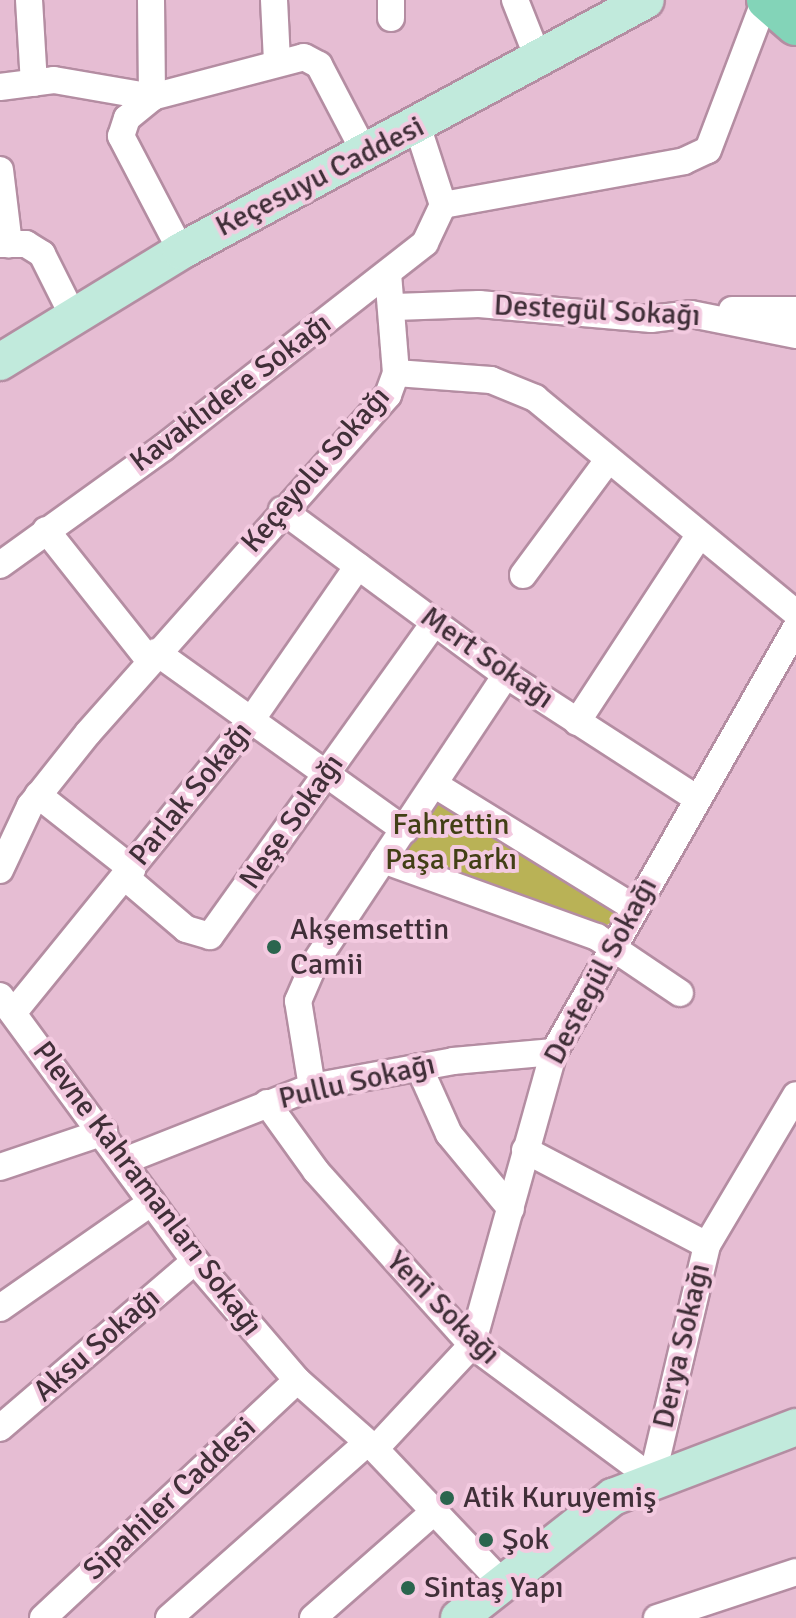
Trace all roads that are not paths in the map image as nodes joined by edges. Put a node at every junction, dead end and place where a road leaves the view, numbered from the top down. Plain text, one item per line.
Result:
1 (29, 0) edge
2 (151, 0) edge
3 (274, 0) edge
4 (515, 0) edge
5 (646, 0) edge
6 (782, 12) edge
7 (538, 58) junction
8 (277, 62) junction
9 (34, 83) junction
10 (0, 87) edge
11 (152, 97) junction
12 (418, 128) junction
13 (365, 153) junction
14 (0, 170) edge
15 (443, 205) junction
16 (4, 244) edge
17 (181, 251) junction
18 (388, 273) junction
19 (395, 307) junction
20 (796, 310) edge
21 (72, 314) junction
22 (691, 314) junction
23 (796, 335) edge
24 (0, 362) edge
25 (396, 373) junction
26 (608, 460) junction
27 (282, 510) junction
28 (46, 530) junction
29 (698, 537) junction
30 (0, 565) edge
31 (358, 566) junction
32 (523, 575) dead end
33 (796, 613) edge
34 (435, 622) junction
35 (796, 627) edge
36 (153, 656) junction
37 (506, 675) junction
38 (252, 719) junction
39 (577, 722) junction
40 (326, 774) junction
41 (437, 786) junction
42 (38, 795) junction
43 (696, 798) junction
44 (405, 830) junction
45 (383, 860) junction
46 (0, 870) edge
47 (128, 873) junction
48 (633, 907) junction
49 (610, 949) junction
50 (680, 993) dead end
51 (6, 1004) edge
52 (554, 1052) junction
53 (419, 1067) junction
54 (312, 1087) junction
55 (796, 1095) edge
56 (267, 1103) junction
57 (104, 1132) junction
58 (525, 1150) junction
59 (124, 1161) junction
60 (0, 1167) edge
61 (152, 1202) junction
62 (511, 1209) junction
63 (707, 1245) junction
64 (195, 1261) junction
65 (0, 1308) edge
66 (472, 1345) junction
67 (297, 1380) junction
68 (796, 1427) edge
69 (0, 1428) edge
70 (370, 1446) junction
71 (652, 1478) junction
72 (436, 1510) junction
73 (796, 1572) edge
74 (480, 1605) edge
75 (43, 1618) edge
76 (169, 1618) edge
77 (313, 1618) edge
78 (657, 1618) edge

1 - 9 street
2 - 11 street
3 - 8 street
4 - 7 street
5 - 7 street, Keçesuyu Caddesi
6 - 15 street
7 - 12 street, Keçesuyu Caddesi
8 - 11 street
8 - 13 street
9 - 10 street
9 - 11 street
11 - 17 street
12 - 13 street, Keçesuyu Caddesi
12 - 15 street
13 - 17 street, Keçesuyu Caddesi
14 - 16 street
15 - 18 street, Kavaklıdere Sokağı
16 - 21 street
17 - 21 street, Keçesuyu Caddesi
18 - 19 street
18 - 28 street, Kavaklıdere Sokağı
19 - 22 street, Destegül Sokağı
19 - 25 street
20 - 22 street
21 - 24 street, Keçesuyu Caddesi
22 - 23 street, Destegül Sokağı
25 - 26 street, Keçeyolu Sokağı
25 - 27 street, Keçeyolu Sokağı
26 - 29 street, Keçeyolu Sokağı
26 - 32 street
27 - 31 street, Mert Sokağı
27 - 36 street, Keçeyolu Sokağı
28 - 30 street, Kavaklıdere Sokağı
28 - 36 street
29 - 33 street, Keçeyolu Sokağı
29 - 39 street
31 - 34 street, Mert Sokağı
31 - 38 street, Parlak Sokağı
34 - 37 street, Mert Sokağı
34 - 40 street, Neşe Sokağı
35 - 43 street, Destegül Sokağı
36 - 38 street
36 - 42 street, Keçeyolu Sokağı
37 - 39 street, Mert Sokağı
37 - 41 street
38 - 40 street
38 - 47 street, Parlak Sokağı
39 - 43 street, Mert Sokağı
40 - 44 street
40 - 47 street, Neşe Sokağı
41 - 44 street
41 - 48 street
42 - 46 street, Keçeyolu Sokağı
42 - 47 street
43 - 48 street, Destegül Sokağı
44 - 45 street
45 - 49 street
45 - 54 street
47 - 51 street, Parlak Sokağı
48 - 49 street, Destegül Sokağı
49 - 50 street
49 - 52 street, Destegül Sokağı
51 - 57 street, Plevne Kahramanları Sokağı
52 - 53 street, Pullu Sokağı
52 - 58 street, Destegül Sokağı
53 - 54 street, Pullu Sokağı
53 - 62 street
54 - 56 street, Pullu Sokağı
55 - 63 street, Derya Sokağı
56 - 59 street, Pullu Sokağı
56 - 66 street, Yeni Sokağı
57 - 59 street, Plevne Kahramanları Sokağı
57 - 60 street
58 - 62 street, Destegül Sokağı
58 - 63 street
59 - 61 street, Plevne Kahramanları Sokağı
61 - 64 street, Plevne Kahramanları Sokağı
61 - 65 street
62 - 66 street, Destegül Sokağı
63 - 71 street, Derya Sokağı
64 - 67 street, Plevne Kahramanları Sokağı
64 - 69 street, Aksu Sokağı
66 - 70 street, Destegül Sokağı
66 - 71 street, Yeni Sokağı
67 - 70 street, Plevne Kahramanları Sokağı
67 - 75 street, Sipahiler Caddesi
68 - 71 street
70 - 72 street, Plevne Kahramanları Sokağı
70 - 76 street, Destegül Sokağı
71 - 74 street
72 - 74 street, Plevne Kahramanları Sokağı
72 - 77 street
73 - 78 street

